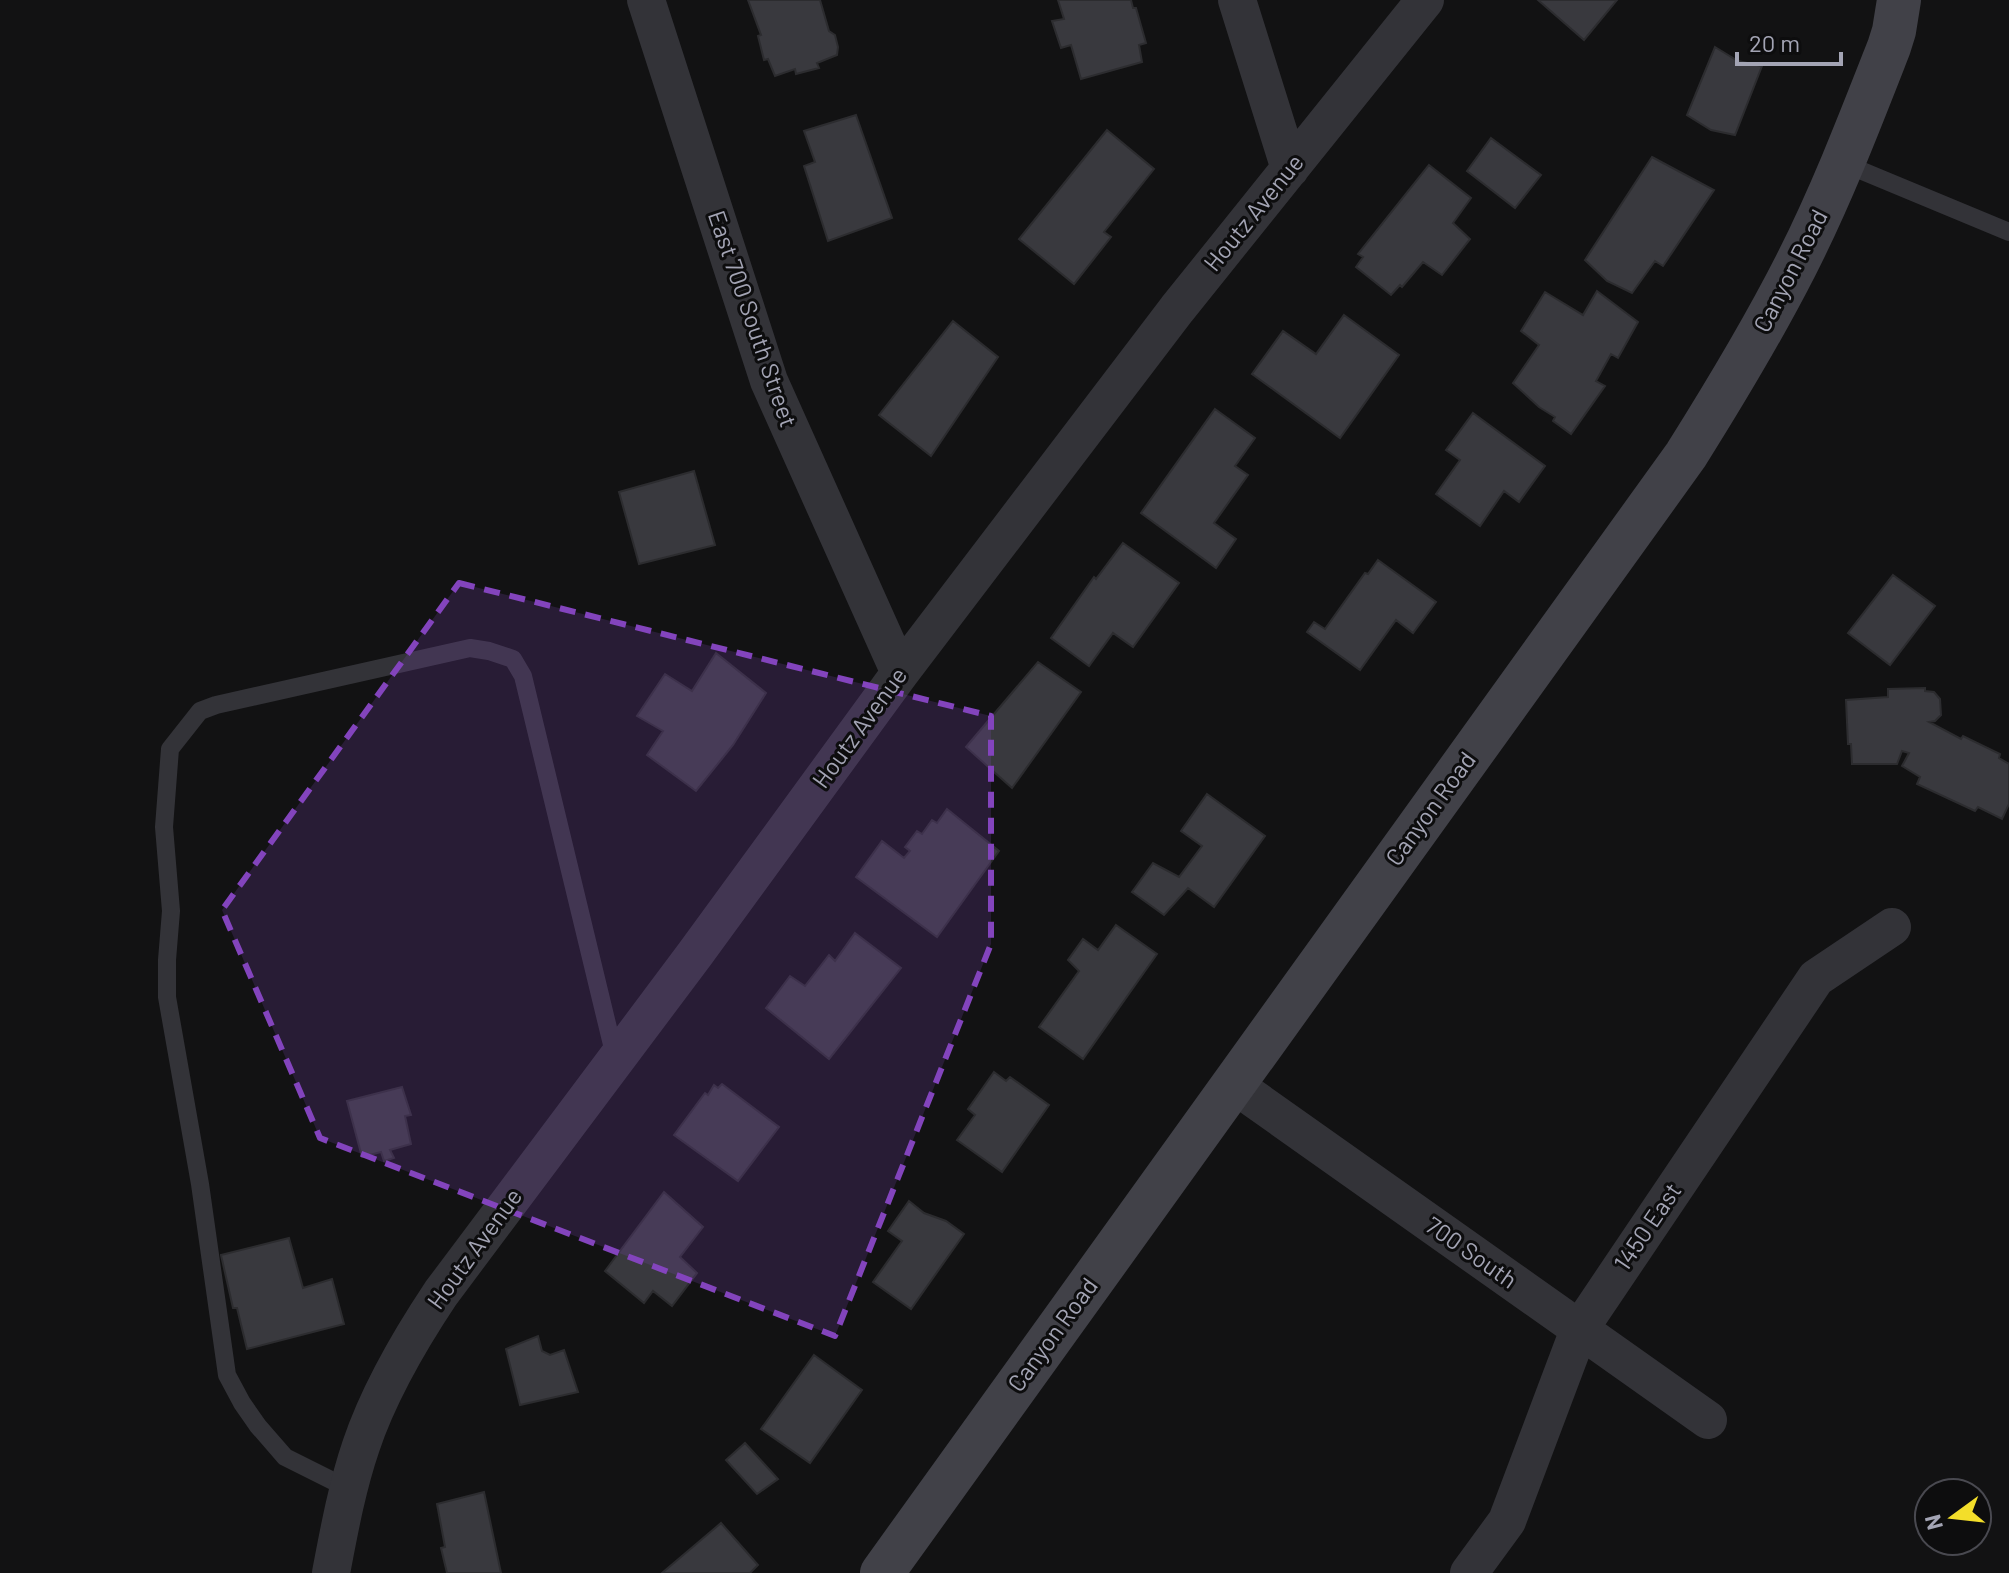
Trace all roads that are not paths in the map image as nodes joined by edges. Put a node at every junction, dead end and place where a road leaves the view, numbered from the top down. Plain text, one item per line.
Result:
1 (646, 0) edge
2 (1237, 0) edge
3 (1425, 0) edge
4 (1899, 0) edge
5 (1843, 163) junction
6 (1290, 169) junction
7 (2009, 232) edge
8 (900, 673) junction
9 (1892, 927) dead end
10 (615, 1060) junction
11 (1233, 1084) junction
12 (1579, 1330) junction
13 (1708, 1420) dead end
14 (349, 1489) junction
15 (331, 1573) edge
16 (882, 1573) edge
17 (1469, 1573) edge

1 - 8 street, East 700 South Street
2 - 6 street
3 - 6 street, Houtz Avenue
4 - 5 main road, Canyon Road
5 - 7 lane
5 - 11 main road, Canyon Road
6 - 8 street, Houtz Avenue
8 - 10 street, Houtz Avenue
9 - 12 street, 1450 East
10 - 14 street, Houtz Avenue
10 - 14 lane
11 - 12 street, 700 South
11 - 16 main road, Canyon Road
12 - 13 street, 700 South
12 - 17 street, 1450 East
14 - 15 street, Houtz Avenue

